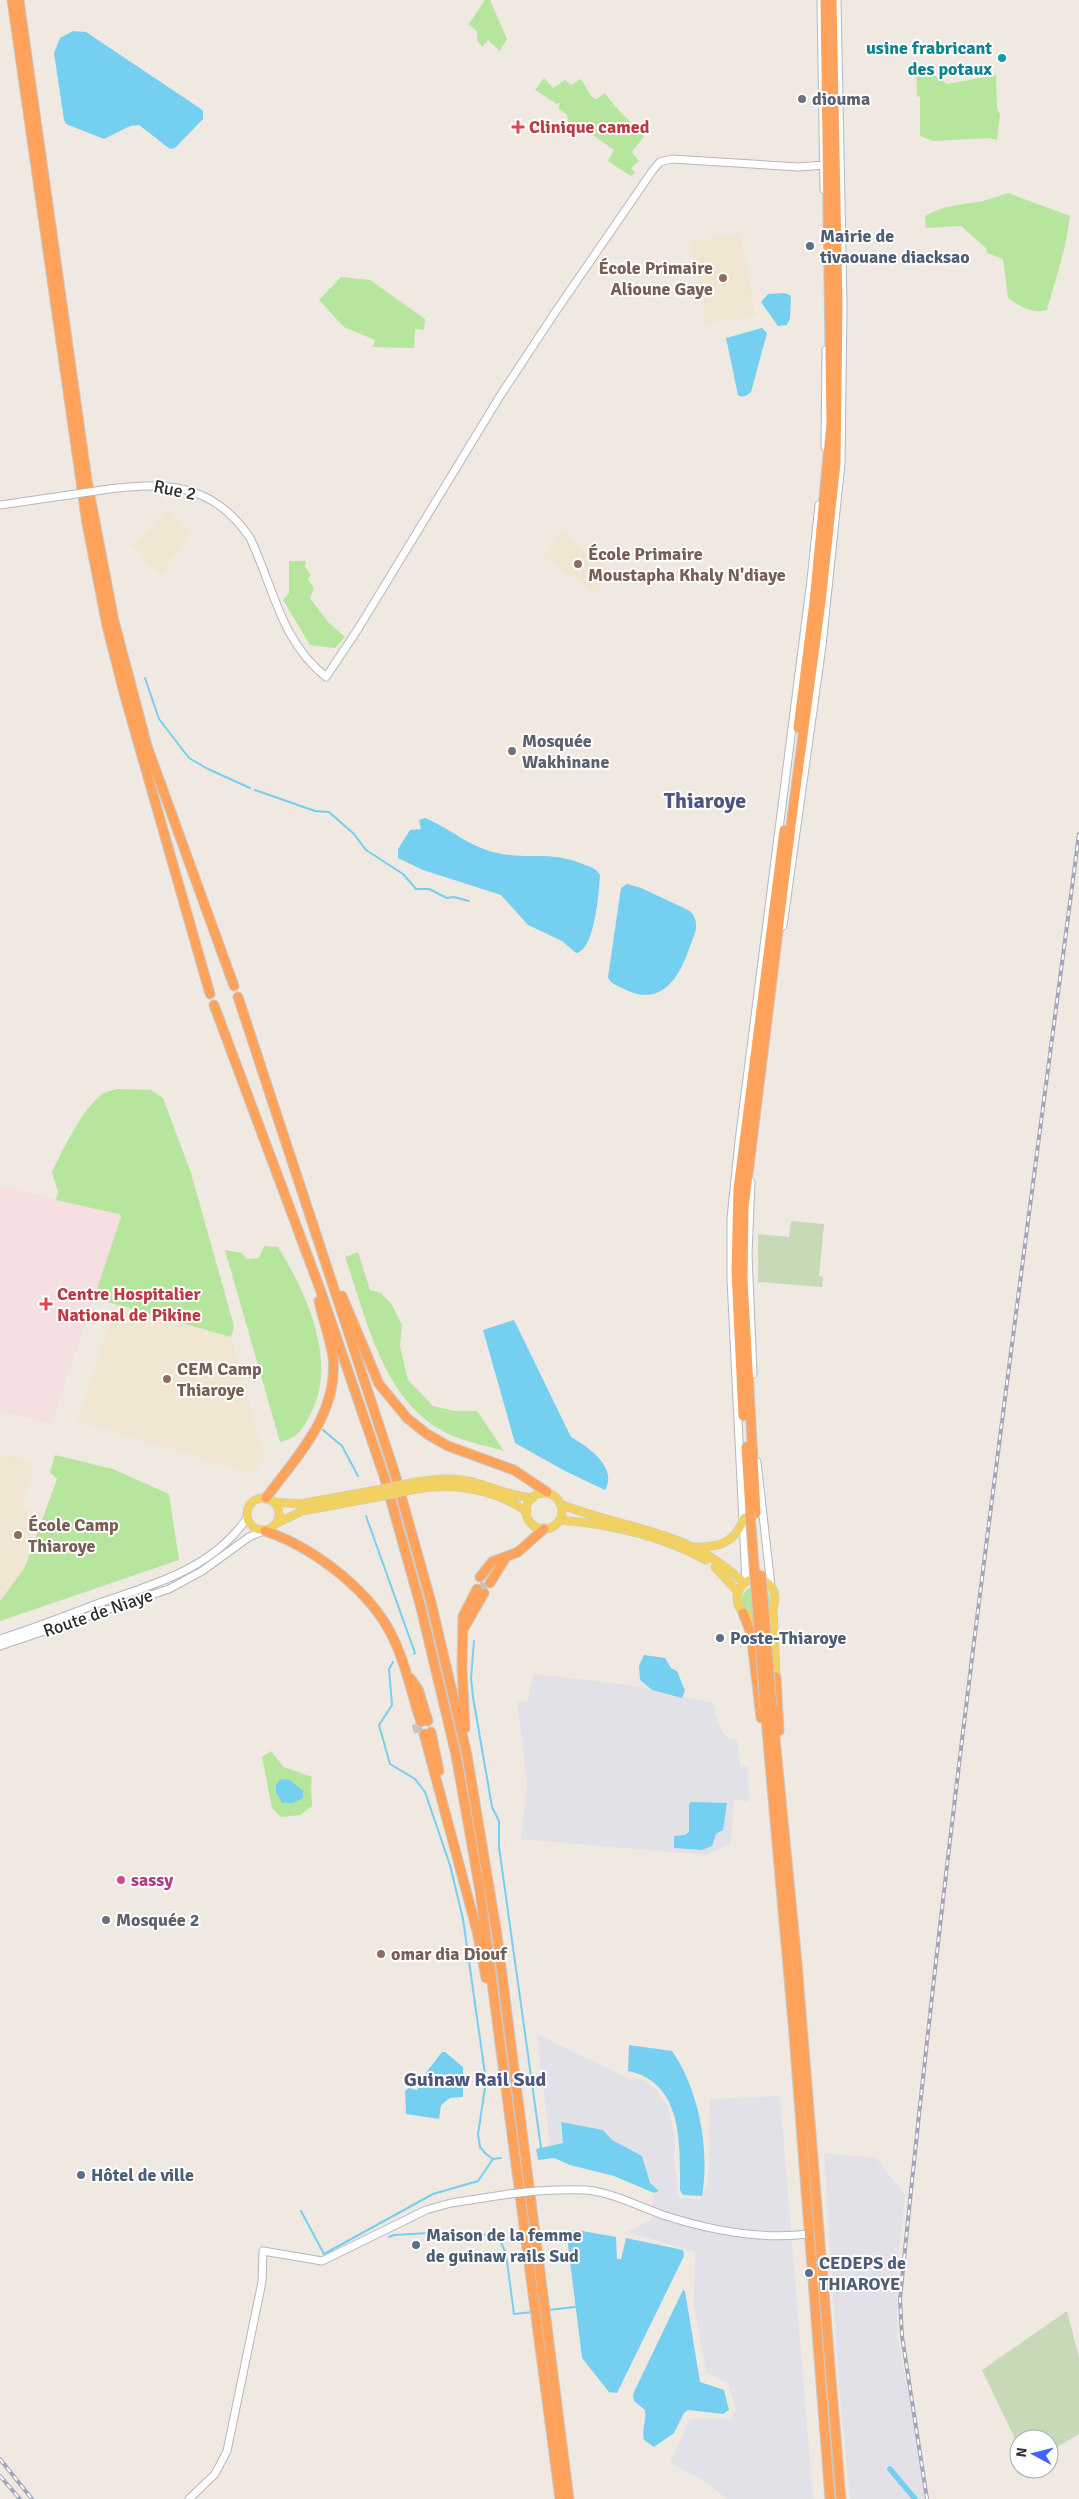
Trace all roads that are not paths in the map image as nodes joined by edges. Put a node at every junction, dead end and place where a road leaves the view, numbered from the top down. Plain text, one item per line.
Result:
1 (12, 0) edge
2 (19, 0) edge
3 (821, 0) edge
4 (825, 0) edge
5 (832, 0) edge
6 (837, 0) edge
7 (835, 68) junction
8 (831, 164) junction
9 (838, 463) junction
10 (0, 505) edge
11 (234, 986) dead end
12 (210, 994) dead end
13 (238, 997) dead end
14 (214, 1005) dead end
15 (335, 1287) junction
16 (320, 1289) junction
17 (410, 1487) junction
18 (382, 1492) junction
19 (547, 1492) junction
20 (533, 1498) junction
21 (270, 1500) junction
22 (560, 1504) junction
23 (527, 1512) junction
24 (750, 1515) junction
25 (247, 1518) junction
26 (560, 1520) junction
27 (277, 1523) junction
28 (544, 1529) junction
29 (264, 1531) junction
30 (692, 1547) junction
31 (485, 1580) tunnel mouth
32 (745, 1582) junction
33 (771, 1586) junction
34 (479, 1590) tunnel mouth
35 (737, 1591) junction
36 (773, 1607) junction
37 (743, 1613) junction
38 (0, 1639) edge
39 (0, 1646) edge
40 (776, 1677) joint
41 (422, 1722) tunnel mouth
42 (425, 1733) tunnel mouth
43 (772, 1746) junction
44 (467, 1756) junction
45 (496, 2014) junction
46 (809, 2234) junction
47 (189, 2499) edge
48 (560, 2499) edge
49 (569, 2499) edge
50 (830, 2499) edge
51 (841, 2499) edge

1 - 12 highway
2 - 11 highway
3 - 8 street
4 - 8 highway
5 - 7 highway
6 - 7 street
7 - 8 highway
8 - 9 highway
8 - 10 street, Rue 2, bridge
8 - 24 highway
9 - 24 highway
9 - 33 street
13 - 15 highway
14 - 16 highway
15 - 19 highway
15 - 44 highway
16 - 21 highway
16 - 45 highway
17 - 18 main road, bridge
17 - 20 main road
17 - 23 main road
18 - 21 main road
18 - 27 main road
19 - 20 main road
19 - 22 main road
20 - 23 main road
21 - 25 main road
21 - 27 main road
22 - 26 main road
22 - 30 main road
23 - 28 main road
24 - 30 main road
24 - 32 street
24 - 43 highway, bridge
25 - 29 main road
25 - 38 street, Route de Niaye
26 - 28 main road
26 - 35 main road
27 - 29 main road
28 - 31 highway
29 - 39 street, Route de Niaye
29 - 41 highway
30 - 32 main road
32 - 33 main road
32 - 35 main road
33 - 36 main road
34 - 44 highway
35 - 37 main road
36 - 37 main road
36 - 40 main road
37 - 43 highway
40 - 43 highway
42 - 45 highway
43 - 46 highway
43 - 51 highway
44 - 49 highway
45 - 48 highway
46 - 47 street, bridge
46 - 50 highway

